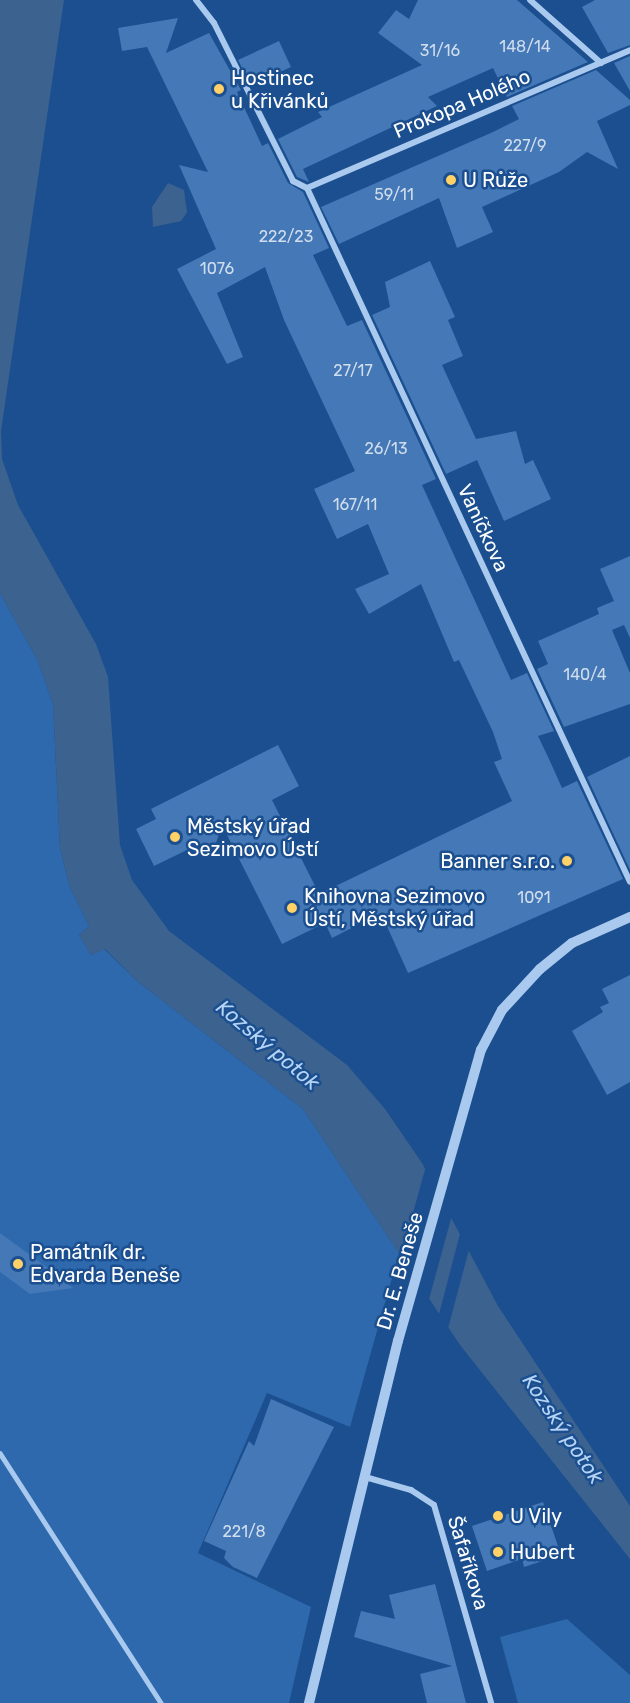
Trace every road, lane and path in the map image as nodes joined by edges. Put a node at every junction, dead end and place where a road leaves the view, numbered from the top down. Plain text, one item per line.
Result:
1 (196, 0) edge
2 (530, 0) edge
3 (630, 50) edge
4 (601, 63) junction
5 (307, 188) junction
6 (630, 882) edge
7 (630, 917) edge
8 (0, 1453) edge
9 (365, 1477) junction
10 (161, 1703) edge
11 (309, 1703) edge
12 (491, 1703) edge

1 - 5 street
2 - 4 street
3 - 4 street, Prokopa Holého
4 - 5 street, Prokopa Holého
5 - 6 street, Vaníčkova
7 - 9 street, Dr. E. Beneše
8 - 10 lane
9 - 11 street, Dr. E. Beneše
9 - 12 street, Šafaříkova

